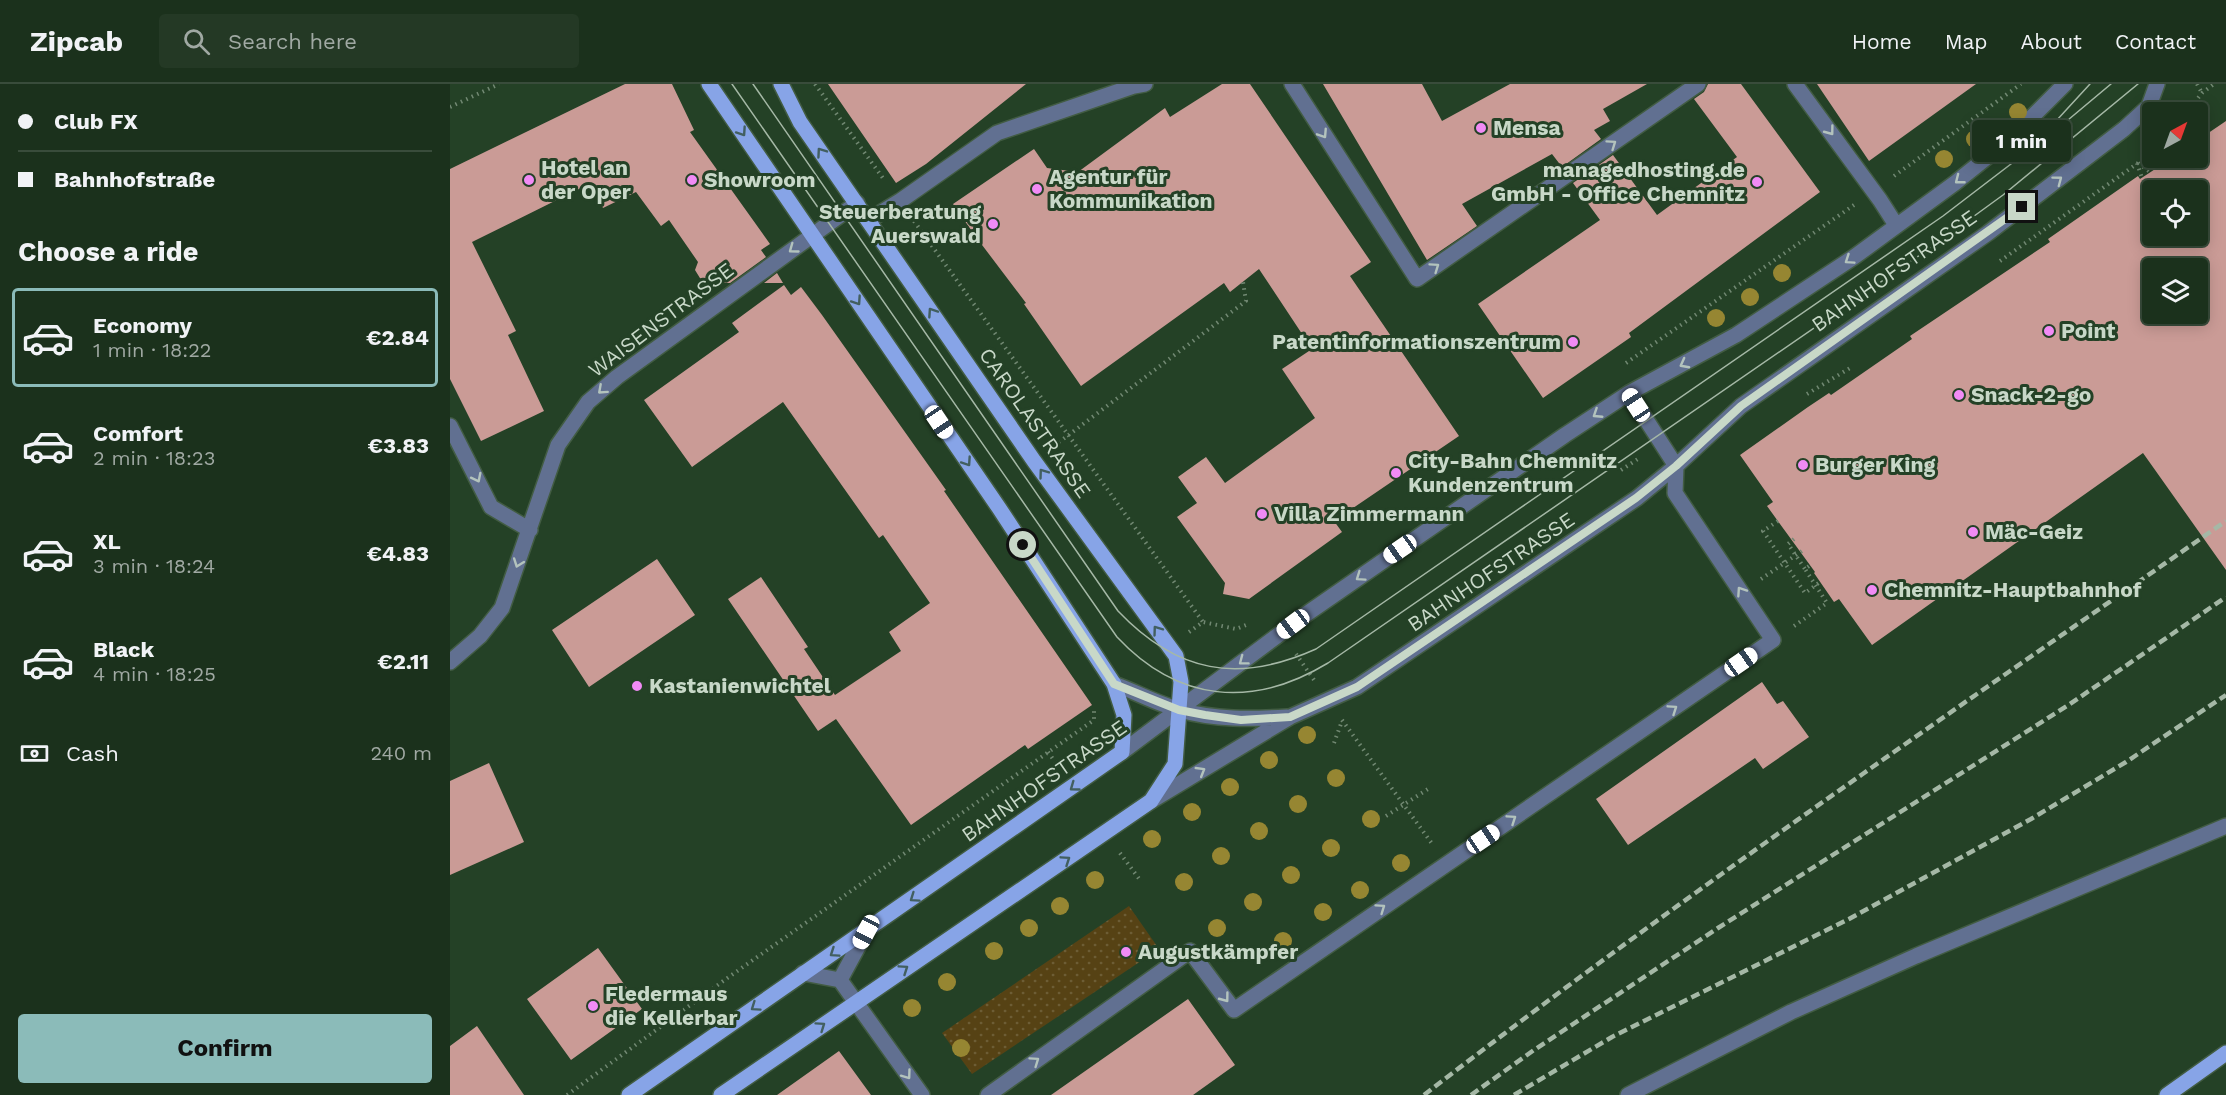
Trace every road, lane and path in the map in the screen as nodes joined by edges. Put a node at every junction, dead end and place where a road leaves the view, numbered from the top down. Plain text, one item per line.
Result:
1 (498, 84) edge
2 (709, 84) edge
3 (781, 84) edge
4 (815, 84) edge
5 (1145, 84) edge
6 (1292, 84) edge
7 (1698, 84) edge
8 (1795, 84) edge
9 (2022, 84) edge
10 (2065, 84) edge
11 (2157, 84) edge
12 (2197, 84) edge
13 (2214, 84) edge
14 (2202, 93) junction
15 (2195, 102) edge
16 (450, 107) edge
17 (2142, 160) edge
18 (2138, 163) junction
19 (2150, 172) dead end
20 (2142, 178) dead end
21 (1874, 191) junction
22 (900, 201) junction
23 (857, 203) junction
24 (869, 220) junction
25 (1896, 225) junction
26 (812, 235) junction
27 (2000, 261) dead end
28 (1243, 282) dead end
29 (1618, 368) dead end
30 (1629, 393) junction
31 (450, 426) edge
32 (1069, 435) junction
33 (1034, 461) junction
34 (1676, 466) junction
35 (1778, 521) dead end
36 (530, 530) junction
37 (1794, 540) dead end
38 (1802, 551) dead end
39 (1796, 555) junction
40 (1784, 563) junction
41 (1812, 564) dead end
42 (1805, 569) junction
43 (1820, 582) dead end
44 (1815, 585) junction
45 (1203, 622) dead end
46 (1280, 633) junction
47 (1773, 640) junction
48 (450, 662) edge
49 (1114, 684) junction
50 (1094, 701) dead end
51 (1329, 701) junction
52 (1179, 710) junction
53 (1349, 715) dead end
54 (1290, 717) junction
55 (1342, 720) junction
56 (1334, 744) dead end
57 (1122, 752) junction
58 (1428, 789) dead end
59 (1151, 801) junction
60 (1404, 805) junction
61 (1386, 816) dead end
62 (2226, 826) edge
63 (1114, 844) dead end
64 (1446, 864) junction
65 (1140, 880) dead end
66 (866, 932) junction
67 (803, 973) junction
68 (840, 980) junction
69 (855, 1002) junction
70 (2226, 1053) edge
71 (567, 1095) edge
72 (629, 1095) edge
73 (721, 1095) edge
74 (922, 1095) edge
75 (988, 1095) edge
76 (1628, 1095) edge
77 (2167, 1095) edge

1 - 16 path
2 -> 26 main road
23 -> 3 main road, CAROLASTRASSE
4 - 22 path
5 - 22 street
6 -> 7 street
8 -> 21 street
9 - 21 path
10 -> 25 street, BAHNHOFSTRASSE
34 -> 11 street, BAHNHOFSTRASSE
12 - 14 path
13 - 14 path
14 - 15 path
17 - 18 path
18 - 19 path
18 - 20 path
18 - 27 path
21 - 25 street
21 - 29 path
22 - 24 street
22 - 32 path
23 - 24 main road, CAROLASTRASSE
23 - 26 street, WAISENSTRASSE
33 -> 24 main road, CAROLASTRASSE
25 -> 30 street, BAHNHOFSTRASSE
26 -> 36 street, WAISENSTRASSE
26 -> 49 main road
28 - 32 path
30 - 34 street
30 -> 46 street, BAHNHOFSTRASSE
31 -> 36 street
32 - 33 path
32 - 45 path
52 -> 33 main road, CAROLASTRASSE
47 -> 34 street
34 - 51 street, BAHNHOFSTRASSE
35 - 40 path
36 -> 48 street, WAISENSTRASSE
37 - 39 path
38 - 39 path
39 - 40 path
39 - 42 path
40 - 44 path
41 - 42 path
42 - 44 path
43 - 44 path
44 - 47 path
46 - 51 path
46 -> 52 street, BAHNHOFSTRASSE
64 -> 47 street
49 - 52 street
49 - 57 main road
50 - 71 path
51 - 54 street, BAHNHOFSTRASSE
52 - 54 street
52 - 57 street, BAHNHOFSTRASSE
52 - 59 main road, CAROLASTRASSE
53 - 55 path
59 -> 54 street, BAHNHOFSTRASSE
55 - 56 path
55 - 60 path
57 -> 66 main road, BAHNHOFSTRASSE
58 - 60 path
69 -> 59 main road, BAHNHOFSTRASSE
60 - 61 path
60 - 64 path
62 - 76 street
63 - 65 path
75 -> 64 street
66 -> 67 main road, BAHNHOFSTRASSE
66 - 68 street
67 - 68 street
67 -> 72 main road, BAHNHOFSTRASSE
68 - 69 street
73 -> 69 main road, BAHNHOFSTRASSE
69 -> 74 street
70 - 77 main road

